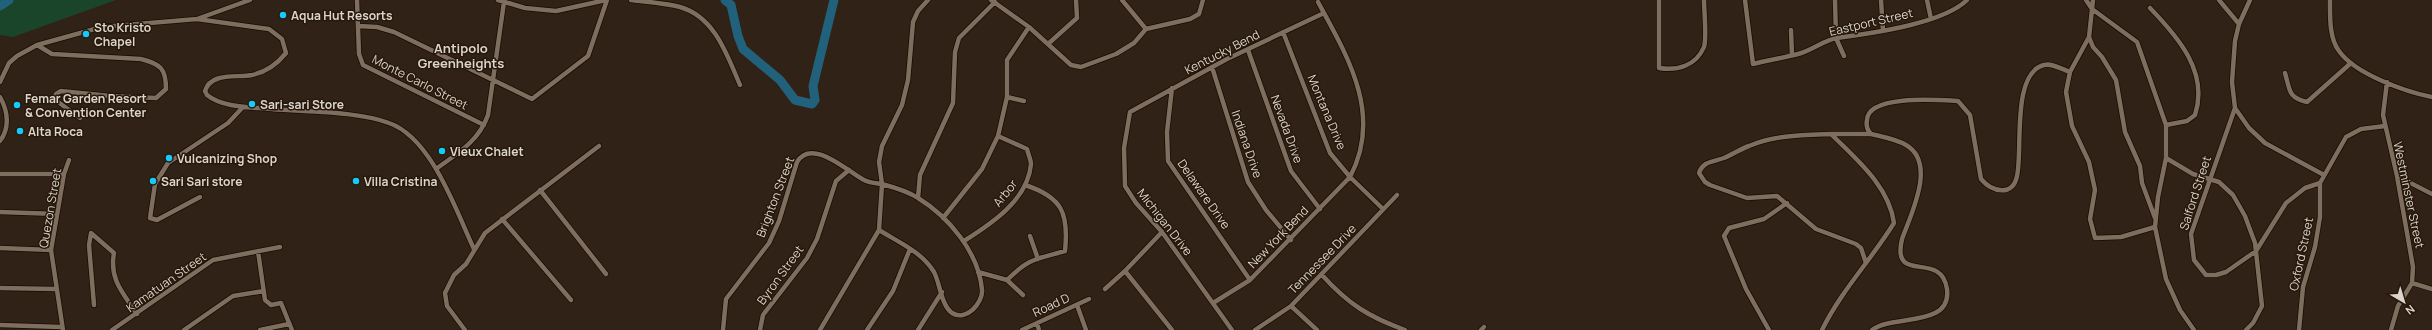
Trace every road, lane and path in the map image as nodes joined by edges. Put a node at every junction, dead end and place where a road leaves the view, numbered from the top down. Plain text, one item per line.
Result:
1 (250, 0) edge
2 (357, 0) edge
3 (498, 0) edge
4 (607, 0) edge
5 (631, 0) edge
6 (928, 0) edge
7 (1076, 0) edge
8 (1122, 0) edge
9 (1203, 0) edge
10 (1659, 0) edge
11 (1704, 0) edge
12 (1745, 0) edge
13 (1882, 0) edge
14 (1927, 0) edge
15 (1967, 0) edge
16 (2086, 0) edge
17 (2093, 0) edge
18 (2219, 0) edge
19 (2250, 0) edge
20 (2330, 0) edge
21 (993, 1) edge
22 (1834, 1) edge
23 (504, 2) junction
24 (1318, 2) dead end
25 (2150, 8) dead end
26 (2092, 9) junction
27 (1324, 13) junction
28 (198, 19) junction
29 (1931, 19) junction
30 (2239, 24) junction
31 (358, 26) junction
32 (1029, 27) junction
33 (1146, 29) junction
34 (1791, 30) dead end
35 (1883, 31) junction
36 (1283, 32) junction
37 (2089, 36) junction
38 (1836, 38) junction
39 (1048, 44) junction
40 (37, 45) junction
41 (1248, 50) junction
42 (1792, 55) junction
43 (1844, 56) dead end
44 (2351, 64) junction
45 (1212, 67) junction
46 (2070, 72) junction
47 (2285, 73) dead end
48 (492, 81) junction
49 (0, 82) edge
50 (2387, 82) junction
51 (740, 85) dead end
52 (1172, 88) junction
53 (0, 97) edge
54 (1007, 97) junction
55 (2432, 97) edge
56 (1024, 101) dead end
57 (243, 107) junction
58 (2235, 108) junction
59 (1130, 112) joint
60 (80, 118) dead end
61 (484, 125) junction
62 (2166, 125) junction
63 (2385, 126) junction
64 (1831, 134) junction
65 (1871, 134) junction
66 (998, 136) junction
67 (0, 141) edge
68 (599, 146) dead end
69 (2166, 158) junction
70 (70, 160) dead end
71 (436, 168) junction
72 (849, 170) junction
73 (0, 174) edge
74 (64, 174) junction
75 (2324, 175) junction
76 (2398, 176) junction
77 (1350, 177) junction
78 (2211, 179) junction
79 (2320, 183) junction
80 (882, 184) junction
81 (1025, 185) junction
82 (540, 190) junction
83 (2432, 194) edge
84 (1397, 195) dead end
85 (200, 197) dead end
86 (918, 198) junction
87 (1787, 203) junction
88 (1320, 209) junction
89 (1383, 209) junction
90 (0, 212) edge
91 (57, 214) junction
92 (943, 218) junction
93 (502, 219) junction
94 (2156, 220) junction
95 (2155, 227) junction
96 (879, 230) junction
97 (1162, 232) junction
98 (1030, 236) dead end
99 (1291, 240) junction
100 (964, 241) junction
101 (280, 247) dead end
102 (0, 248) edge
103 (474, 249) junction
104 (910, 249) junction
105 (50, 250) junction
106 (2256, 250) junction
107 (258, 251) junction
108 (1038, 259) junction
109 (1866, 263) junction
110 (1125, 271) junction
111 (978, 272) junction
112 (606, 274) dead end
113 (1322, 275) junction
114 (1007, 280) junction
115 (1250, 280) junction
116 (2412, 283) junction
117 (0, 288) edge
118 (1105, 288) dead end
119 (55, 289) junction
120 (2432, 289) edge
121 (264, 291) junction
122 (942, 292) junction
123 (1023, 295) dead end
124 (1089, 299) dead end
125 (571, 300) dead end
126 (1213, 303) junction
127 (94, 305) dead end
128 (1077, 305) junction
129 (1291, 306) junction
130 (137, 314) junction
131 (1037, 323) junction
132 (289, 324) junction
133 (0, 325) edge
134 (62, 328) edge
135 (115, 329) edge
136 (184, 330) edge
137 (260, 330) edge
138 (292, 330) edge
139 (465, 330) edge
140 (723, 330) edge
141 (760, 330) edge
142 (820, 330) edge
143 (867, 330) edge
144 (918, 330) edge
145 (1022, 330) edge
146 (1039, 330) edge
147 (1086, 330) edge
148 (1172, 330) edge
149 (1232, 330) edge
150 (1255, 330) edge
151 (1317, 330) edge
152 (1405, 330) edge
153 (1769, 330) edge
154 (1822, 330) edge
155 (1872, 330) edge
156 (2194, 330) edge
157 (2246, 330) edge
158 (2299, 330) edge
159 (2391, 330) edge

1 - 28 street
2 - 31 street, Monte Carlo Street
3 - 23 street
4 - 23 street
4 - 48 street
5 - 51 street
6 - 80 street
7 - 39 street
8 - 33 street
9 - 33 street
10 - 11 street
12 - 42 street, Eastport Street
13 - 35 street
14 - 29 street
15 - 29 street, Eastport Street
16 - 26 street
17 - 26 street
18 - 30 street
19 - 30 street
20 - 44 street
21 - 32 street
21 - 86 street
22 - 38 street
23 - 48 street
24 - 27 street
25 - 62 street
26 - 37 street
26 - 62 street
27 - 36 street, Kentucky Bend
27 - 77 street
28 - 40 street
28 - 57 street
29 - 35 street, Eastport Street
30 - 58 street
31 - 48 street
31 - 61 street, Monte Carlo Street
32 - 39 street
32 - 54 street
33 - 39 street
34 - 42 street
35 - 38 street, Eastport Street
36 - 41 street, Kentucky Bend
36 - 77 street, Montana Drive
37 - 46 street
37 - 94 street
38 - 42 street, Eastport Street
38 - 43 street
40 - 49 street
40 - 60 street
41 - 45 street, Kentucky Bend
41 - 88 street, Nevada Drive
44 - 47 street
44 - 50 street
45 - 52 street, Kentucky Bend
45 - 99 street, Indiana Drive
46 - 65 street
46 - 95 street
48 - 61 street
50 - 55 street
50 - 63 street, Westminster Street
52 - 59 street, Kentucky Bend
52 - 115 street, Delaware Drive
53 - 67 street
54 - 56 street
54 - 66 street
57 - 71 street
57 - 85 street
58 - 75 street
58 - 78 street, Salford Street
59 - 97 street, Michigan Drive
61 - 71 street
62 - 69 street
63 - 75 street
63 - 76 street, Westminster Street
64 - 65 street
64 - 87 street
64 - 109 street
65 - 155 street
66 - 81 street, Arbor
66 - 92 street
68 - 82 street
69 - 78 street
69 - 94 street
70 - 74 street, Quezon Street
71 - 103 street
72 - 80 street
72 - 140 street, Brighton Street
72 - 141 street, Byron Street
73 - 74 street
74 - 91 street, Quezon Street
75 - 79 street
76 - 83 street
76 - 116 street, Westminster Street
77 - 88 street, New York Bend
77 - 89 street, Montana Drive
78 - 106 street
78 - 106 street, Salford Street
79 - 106 street, Salford Street
79 - 158 street, Oxford Street
80 - 86 street
80 - 96 street
81 - 100 street, Arbor
81 - 108 street
82 - 93 street
82 - 112 street
84 - 89 street, Tennessee Drive
86 - 92 street
87 - 109 street
87 - 153 street
88 - 99 street, New York Bend
89 - 113 street, Tennessee Drive
90 - 91 street
91 - 105 street, Quezon Street
92 - 100 street
93 - 103 street
93 - 125 street
94 - 95 street
95 - 156 street
96 - 104 street
96 - 142 street
97 - 110 street
97 - 126 street, Michigan Drive
98 - 108 street
99 - 115 street, New York Bend
100 - 111 street
101 - 107 street, Kamatuan Street
102 - 105 street
103 - 139 street
104 - 122 street
104 - 143 street
105 - 119 street, Quezon Street
106 - 157 street
107 - 121 street
107 - 130 street, Kamatuan Street
108 - 114 street
109 - 154 street
110 - 118 street
110 - 148 street
111 - 114 street
111 - 122 street
113 - 129 street, Tennessee Drive
113 - 152 street
114 - 123 street
115 - 126 street, New York Bend
116 - 120 street
116 - 159 street
117 - 119 street
119 - 134 street, Quezon Street
121 - 132 street
121 - 136 street
122 - 144 street
124 - 128 street, Road D
126 - 149 street, Michigan Drive
127 - 130 street
128 - 131 street, Road D
128 - 147 street
129 - 150 street, Tennessee Drive
129 - 151 street
130 - 135 street, Kamatuan Street
131 - 145 street, Road D
131 - 146 street
132 - 137 street
132 - 138 street
133 - 134 street

